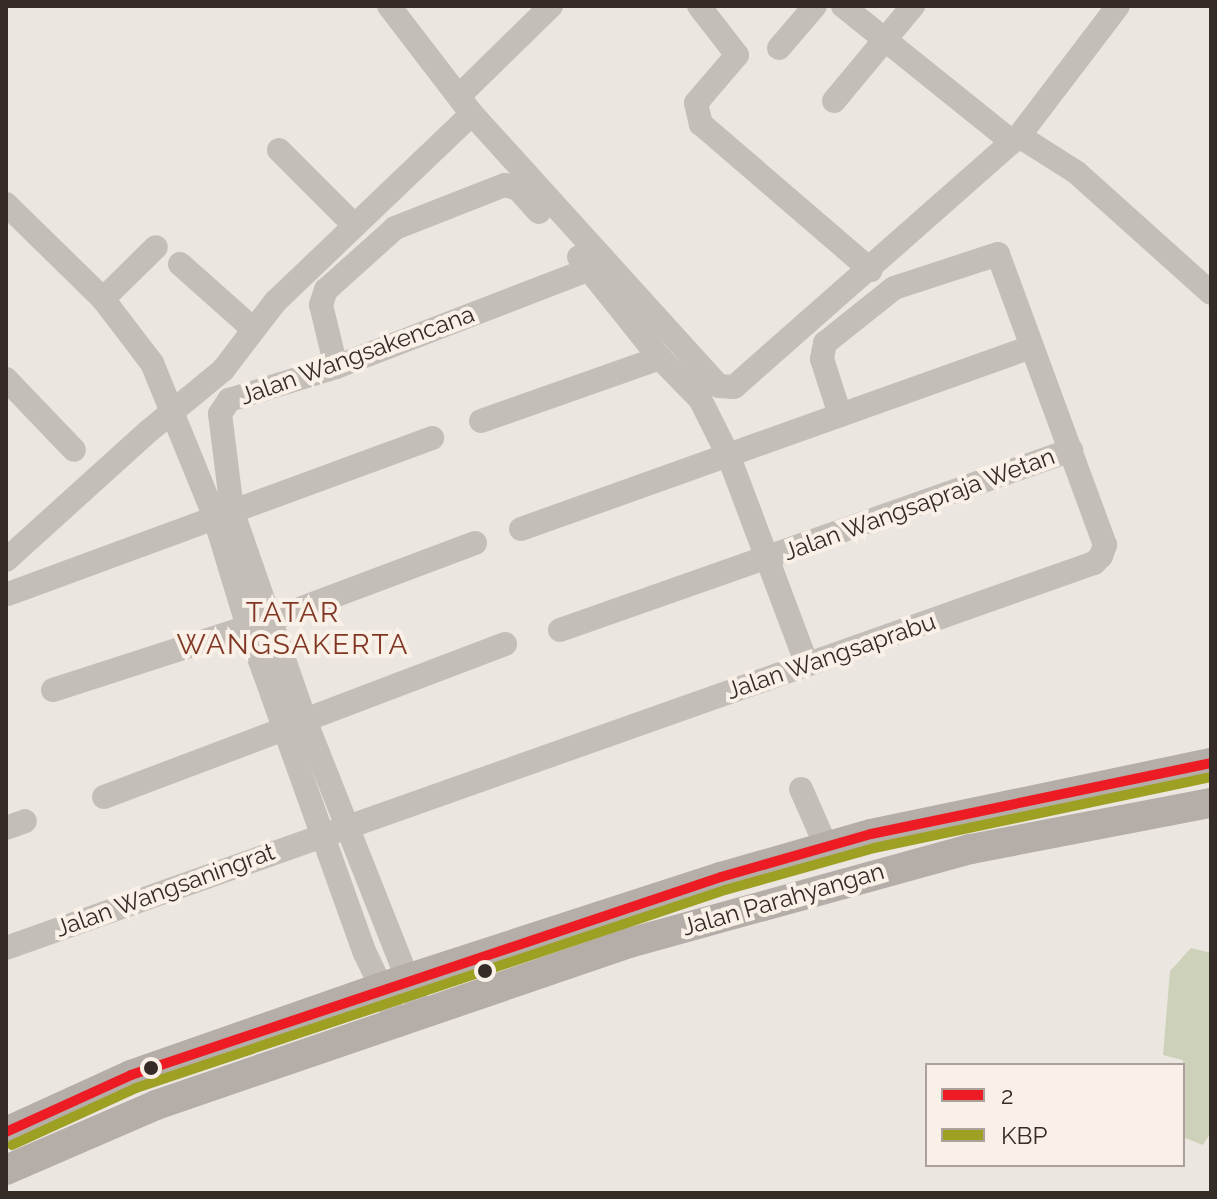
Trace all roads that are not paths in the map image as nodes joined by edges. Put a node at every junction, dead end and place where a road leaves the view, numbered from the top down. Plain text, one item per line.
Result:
1 (389, 6) edge
2 (551, 6) edge
3 (699, 6) edge
4 (815, 6) edge
5 (843, 6) edge
6 (913, 6) edge
7 (1118, 6) edge
8 (885, 39) junction
9 (779, 48) dead end
10 (834, 101) dead end
11 (466, 104) junction
12 (1015, 139) junction
13 (279, 150) dead end
14 (6, 204) edge
15 (354, 225) junction
16 (156, 247) dead end
17 (180, 264) dead end
18 (590, 269) junction
19 (871, 270) junction
20 (1211, 293) edge
21 (103, 299) junction
22 (252, 328) junction
23 (1031, 347) junction
24 (660, 358) junction
25 (336, 367) junction
26 (6, 379) edge
27 (840, 415) junction
28 (481, 421) dead end
29 (432, 438) dead end
30 (74, 450) dead end
31 (1071, 450) junction
32 (729, 457) junction
33 (223, 512) junction
34 (521, 529) dead end
35 (475, 543) dead end
36 (767, 559) junction
37 (6, 560) edge
38 (8, 594) edge
39 (259, 623) junction
40 (560, 630) dead end
41 (505, 644) dead end
42 (807, 665) junction
43 (53, 690) dead end
44 (295, 725) junction
45 (1211, 763) edge
46 (801, 789) dead end
47 (104, 797) dead end
48 (1211, 803) edge
49 (347, 825) junction
50 (323, 833) junction
51 (826, 846) junction
52 (391, 943) junction
53 (6, 948) edge
54 (365, 953) junction
55 (395, 983) junction
56 (409, 1017) junction
57 (6, 1132) edge
58 (6, 1170) edge

1 - 11 street
2 - 11 street
3 - 19 street
4 - 9 street
5 - 8 street
6 - 8 street
7 - 12 street
8 - 10 street
8 - 12 street
11 - 15 street
11 - 19 street
12 - 19 street
12 - 20 street
13 - 15 street
14 - 21 street
15 - 22 street
16 - 21 street
17 - 22 street
18 - 24 street
18 - 25 street, Jalan Wangsakencana
18 - 25 street
21 - 33 street
22 - 37 street, bridge
23 - 27 street
23 - 27 street, Jalan Wangsaprabu
23 - 31 street, Jalan Wangsaprabu
24 - 28 street
24 - 32 street
25 - 33 street, Jalan Wangsakencana
26 - 30 street
27 - 32 street
29 - 33 street
31 - 36 street, Jalan Wangsapraja Wetan
31 - 42 street, Jalan Wangsaprabu
32 - 34 street
32 - 36 street
33 - 38 street
33 - 39 street
35 - 39 street
36 - 40 street, Jalan Wangsapraja Wetan
36 - 42 street
39 - 43 street
39 - 44 street
41 - 44 street
42 - 49 street, Jalan Wangsaprabu
44 - 47 street
44 - 49 street
44 - 50 street
45 - 51 main road, Jalan Parahyangan
46 - 51 street
48 - 56 main road, Jalan Parahyangan
49 - 50 street, Jalan Wangsaprabu
49 - 52 street
50 - 53 street, Jalan Wangsaningrat
50 - 54 street
51 - 55 main road, Jalan Parahyangan
52 - 54 street
52 - 55 street
54 - 55 street
55 - 56 street
55 - 57 main road, Jalan Parahyangan
56 - 58 main road, Jalan Parahyangan

